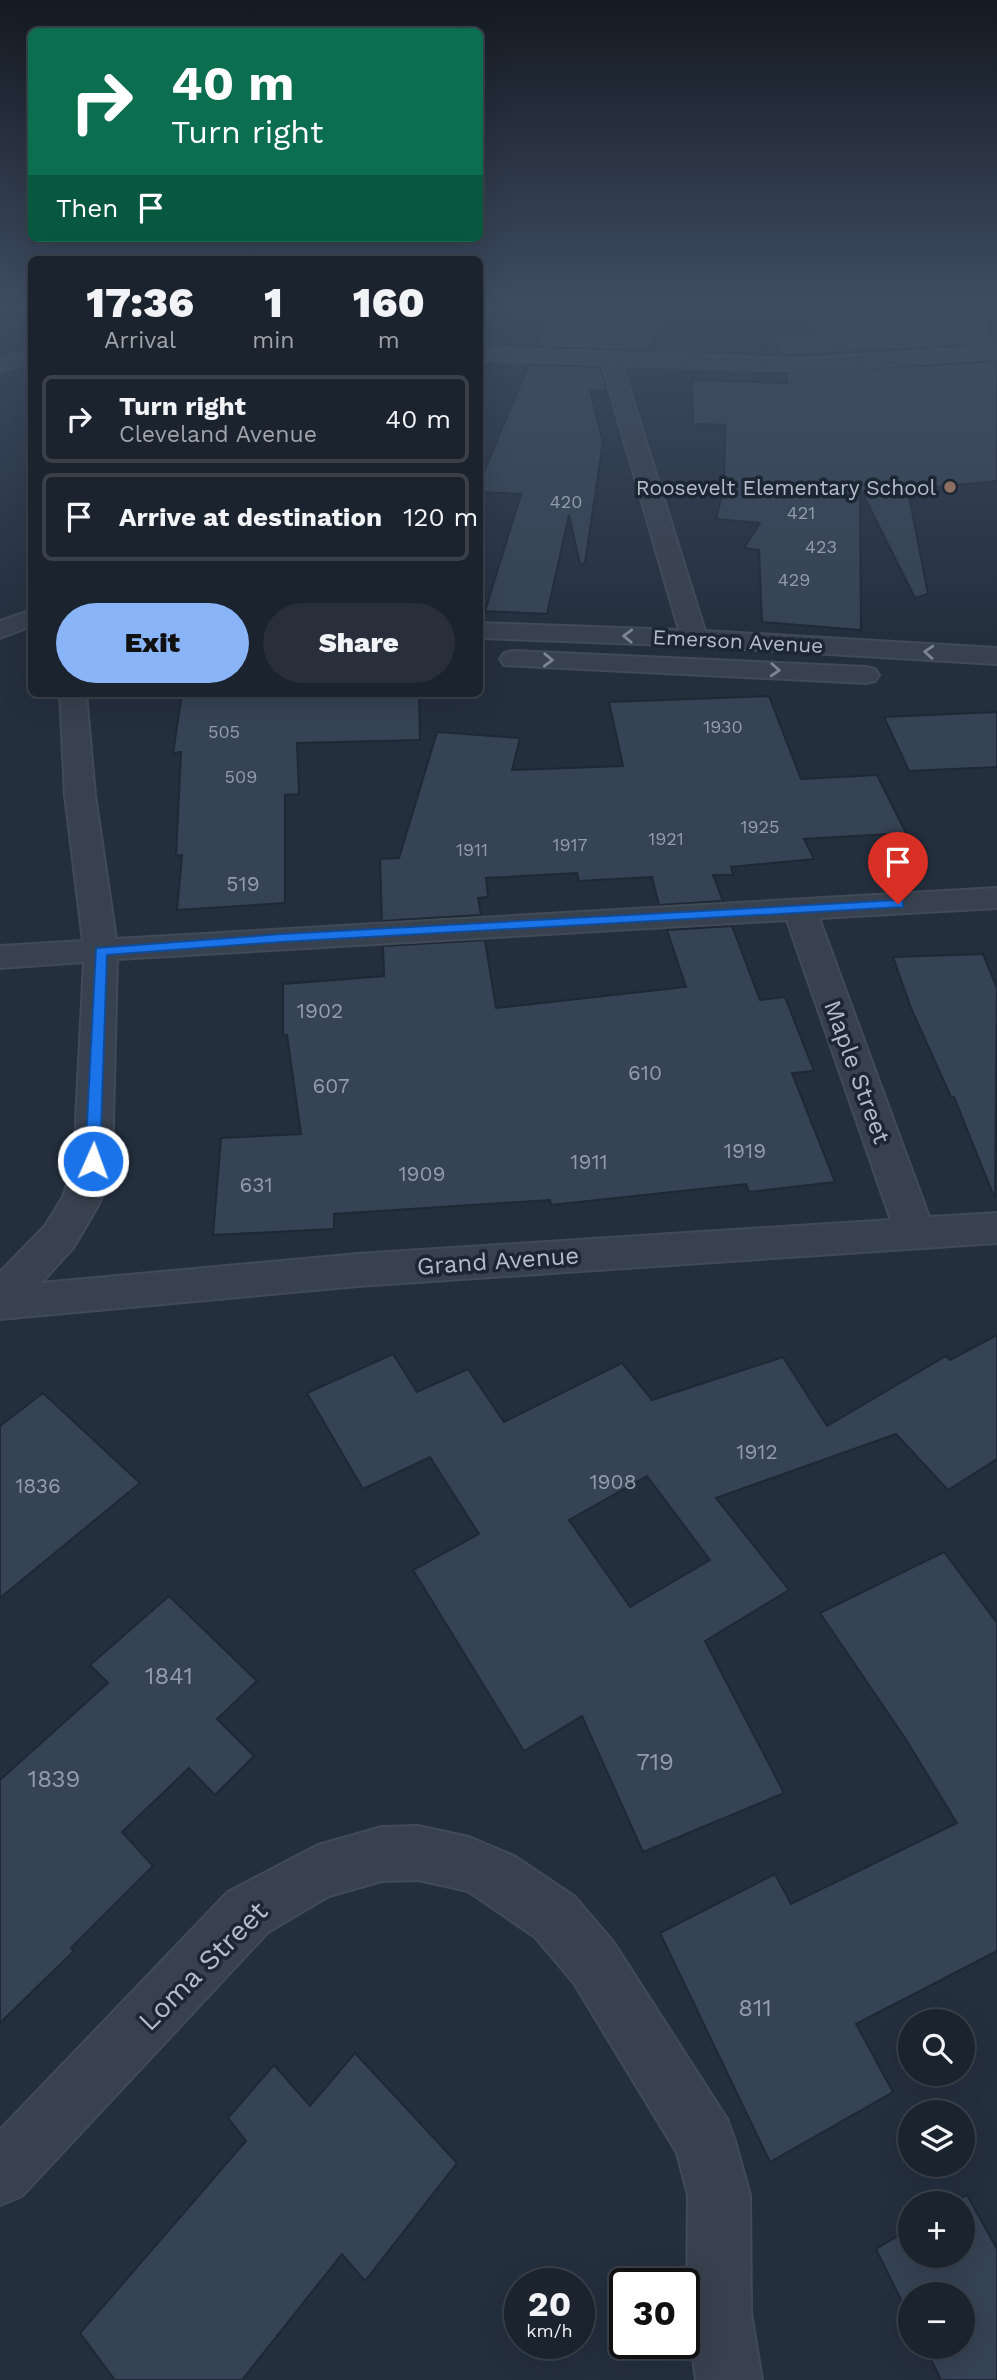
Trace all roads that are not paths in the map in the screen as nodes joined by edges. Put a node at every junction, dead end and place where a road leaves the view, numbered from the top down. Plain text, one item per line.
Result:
1 (626, 413) edge
2 (28, 619) edge
3 (0, 630) edge
4 (483, 631) edge
5 (694, 638) junction
6 (997, 656) edge
7 (494, 658) dead end
8 (890, 676) dead end
9 (73, 697) edge
10 (997, 898) edge
11 (800, 910) junction
12 (101, 951) junction
13 (0, 957) edge
14 (997, 1228) edge
15 (915, 1233) junction
16 (0, 1295) edge
17 (0, 1303) edge
18 (0, 2174) edge
19 (729, 2380) edge

1 - 5 street
2 - 3 street
5 -> 4 street, Emerson Avenue
6 -> 5 street, Emerson Avenue
7 -> 8 street, Emerson Avenue
9 - 12 street
10 - 11 street
11 - 12 street
11 - 15 street, Maple Street
12 - 13 street
12 - 16 street
14 - 15 street, Grand Avenue
15 - 17 street, Grand Avenue
18 - 19 street, Loma Street

